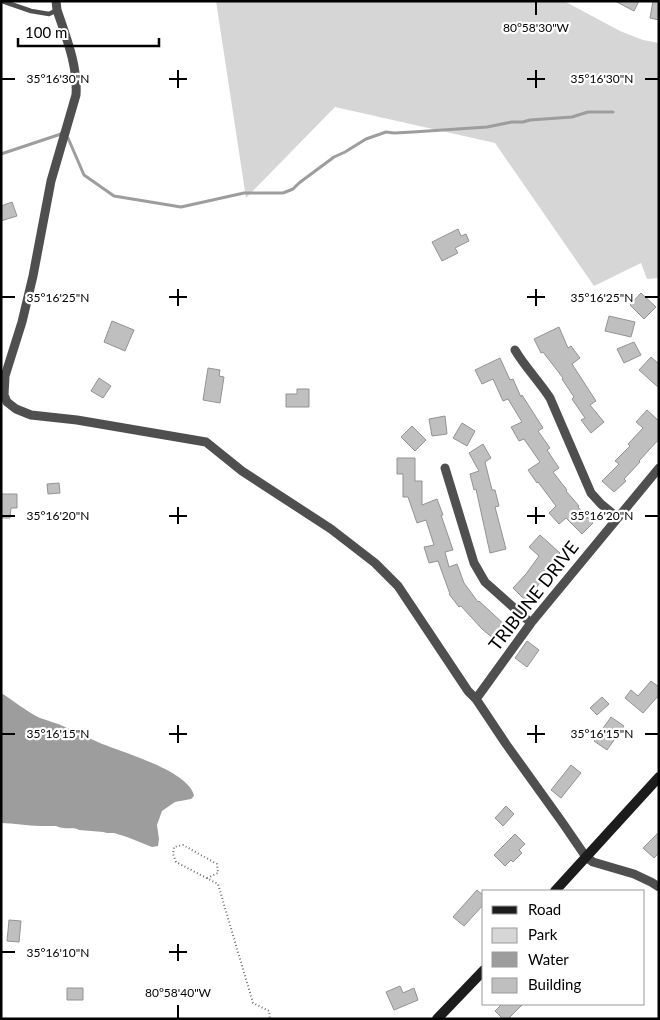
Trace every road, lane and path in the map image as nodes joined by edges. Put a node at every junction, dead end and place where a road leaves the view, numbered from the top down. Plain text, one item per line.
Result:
1 (2, 1) edge
2 (56, 6) edge
3 (515, 350) dead end
4 (3, 398) edge
5 (445, 468) dead end
6 (659, 468) edge
7 (618, 518) junction
8 (531, 623) junction
9 (476, 699) junction
10 (659, 777) edge
11 (586, 857) junction
12 (207, 878) junction
13 (659, 887) edge
14 (557, 890) edge
15 (482, 972) edge
16 (270, 1019) edge
17 (437, 1019) edge

1 - 2 lane
2 - 4 street
3 - 7 street
4 - 9 street
5 - 8 street
6 - 7 street, TRIBUNE DRIVE
7 - 8 street, TRIBUNE DRIVE
8 - 9 street, TRIBUNE DRIVE
9 - 11 street
10 - 11 main road
11 - 13 street
11 - 14 main road
12 - 12 path
12 - 16 path
15 - 17 main road

